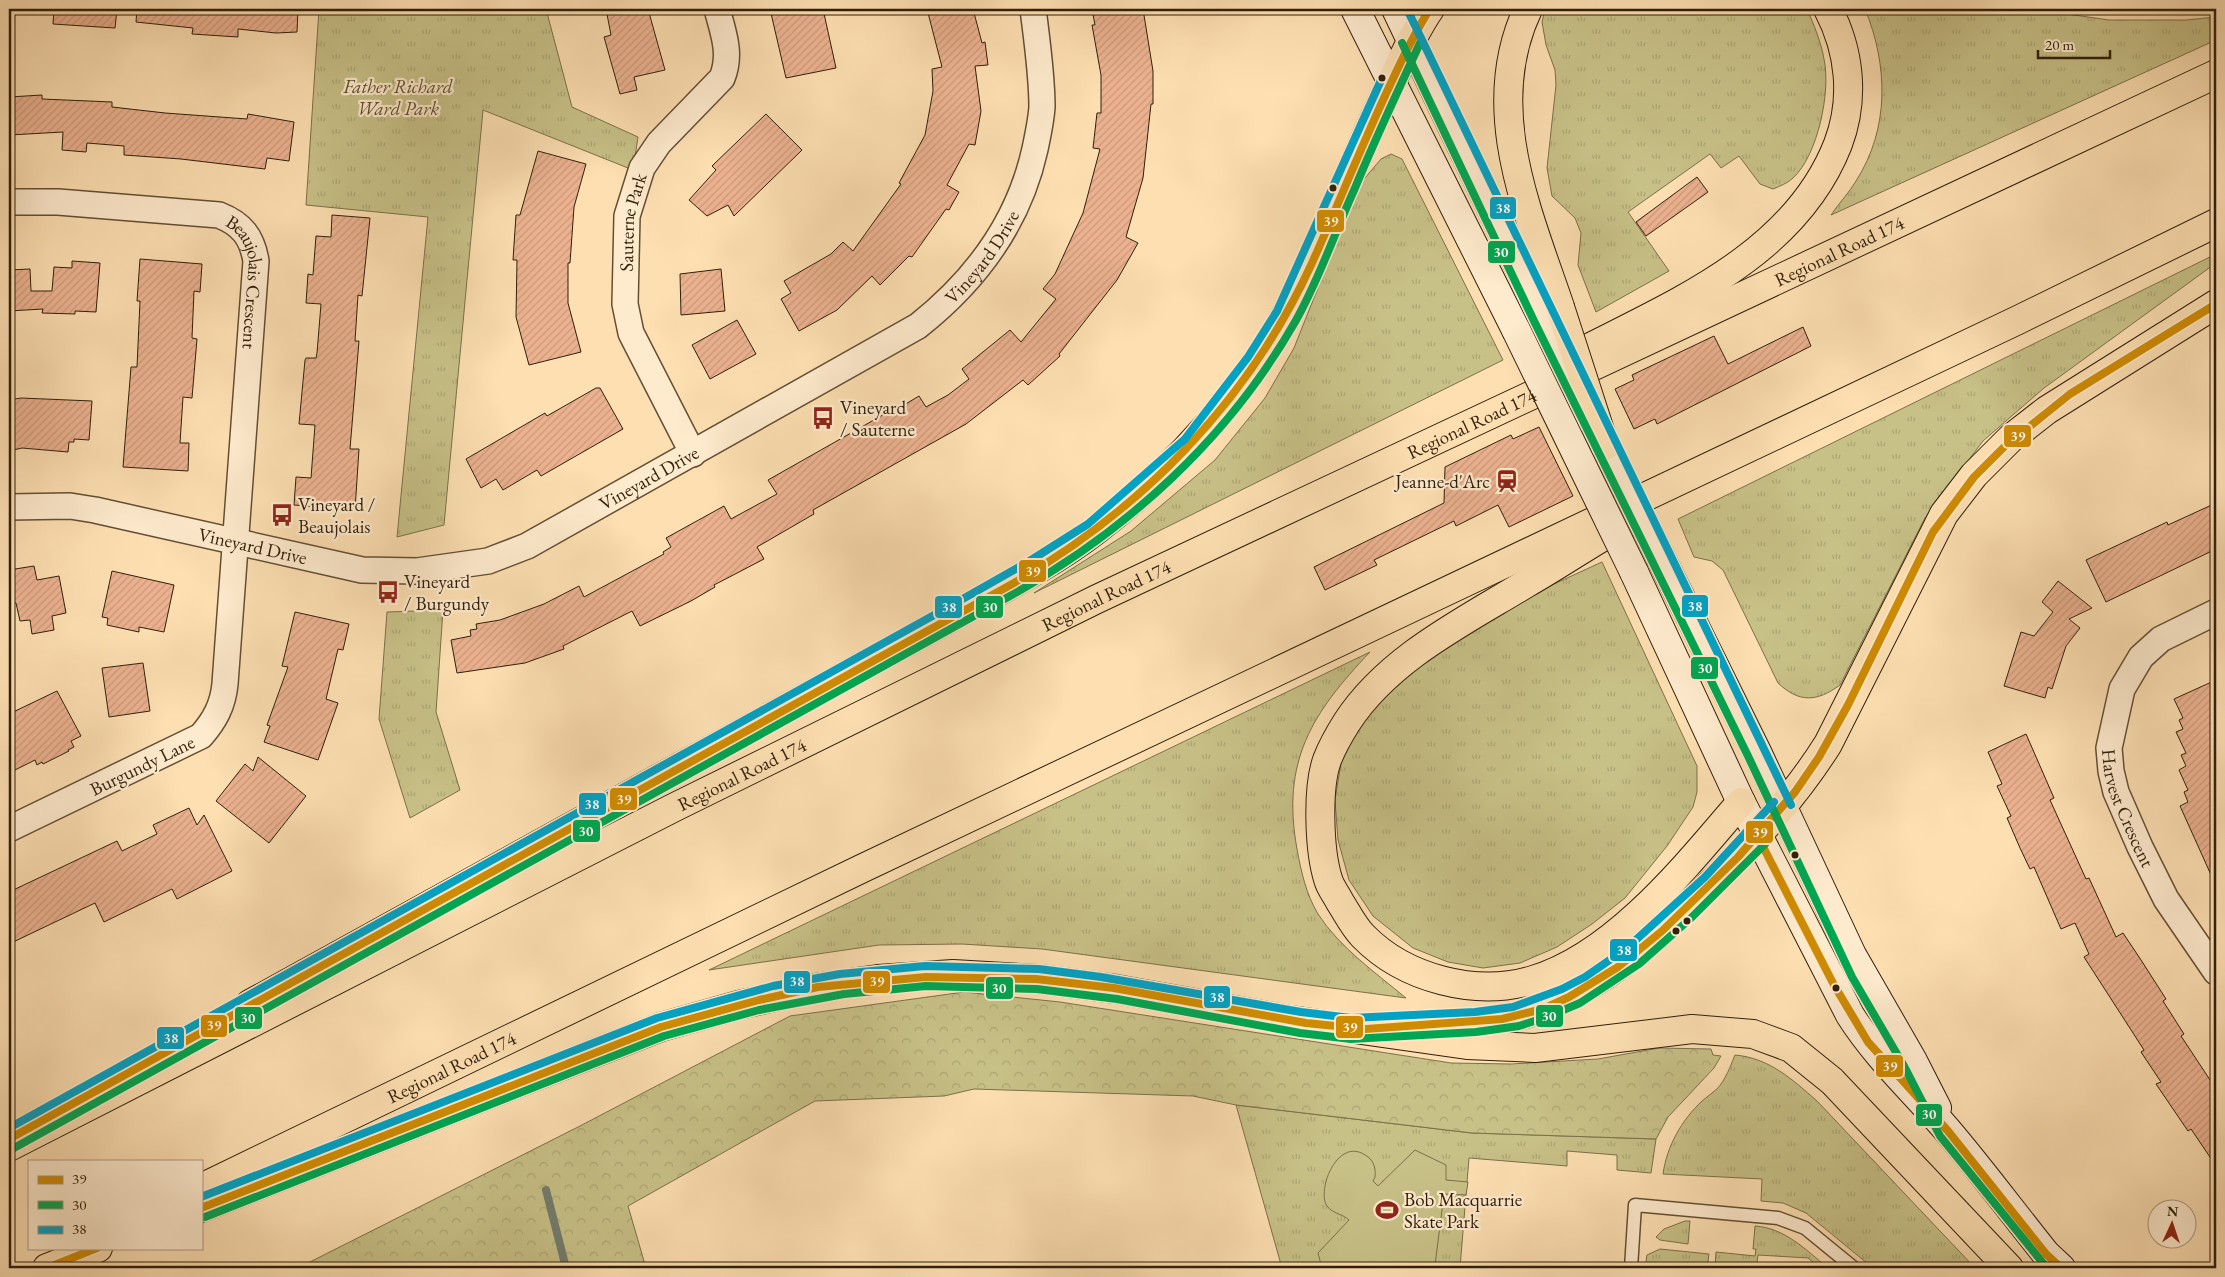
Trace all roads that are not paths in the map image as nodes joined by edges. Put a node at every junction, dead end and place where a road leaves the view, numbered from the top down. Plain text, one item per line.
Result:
1 (717, 9) edge
2 (1033, 9) edge
3 (1355, 9) edge
4 (1396, 9) edge
5 (1430, 9) edge
6 (1528, 9) edge
7 (1828, 9) edge
8 (1411, 39) junction
9 (2216, 74) edge
10 (1391, 82) junction
11 (9, 202) edge
12 (2216, 223) edge
13 (2216, 304) edge
14 (1551, 312) junction
15 (2018, 320) junction
16 (1605, 446) joint
17 (693, 454) junction
18 (9, 507) edge
19 (1234, 534) junction
20 (234, 541) junction
21 (2216, 612) edge
22 (1741, 802) junction
23 (1782, 809) junction
24 (9, 829) edge
25 (1758, 837) junction
26 (2216, 972) edge
27 (1351, 1029) junction
28 (1948, 1132) junction
29 (9, 1139) edge
30 (9, 1147) edge
31 (202, 1188) edge
32 (202, 1208) edge
33 (72, 1250) edge
34 (93, 1250) edge
35 (34, 1268) edge
36 (47, 1268) edge
37 (1631, 1268) edge
38 (1854, 1268) edge
39 (2009, 1268) edge
40 (2061, 1268) edge

1 - 17 street, Sauterne Park
2 - 17 street, Vineyard Drive
3 - 10 main road
4 - 8 main road
5 - 8 highway
6 - 14 highway
7 - 19 highway
8 - 10 highway
8 - 14 main road
9 - 19 highway, Regional Road 174
10 - 22 main road, bridge
10 - 29 highway
11 - 20 street, Beaujolais Crescent
12 - 15 highway, Regional Road 174
13 - 23 highway
14 - 16 highway, bridge
15 - 22 highway
15 - 31 highway, Regional Road 174
16 - 23 main road, bridge
17 - 20 street, Vineyard Drive
18 - 20 street, Vineyard Drive
19 - 30 highway, Regional Road 174
20 - 24 street, Burgundy Lane
21 - 26 street, Harvest Crescent
22 - 25 main road
23 - 25 highway
23 - 28 main road
25 - 27 highway
25 - 28 main road
27 - 32 highway
27 - 39 highway
28 - 40 main road
33 - 35 highway
34 - 36 highway
37 - 38 lane

